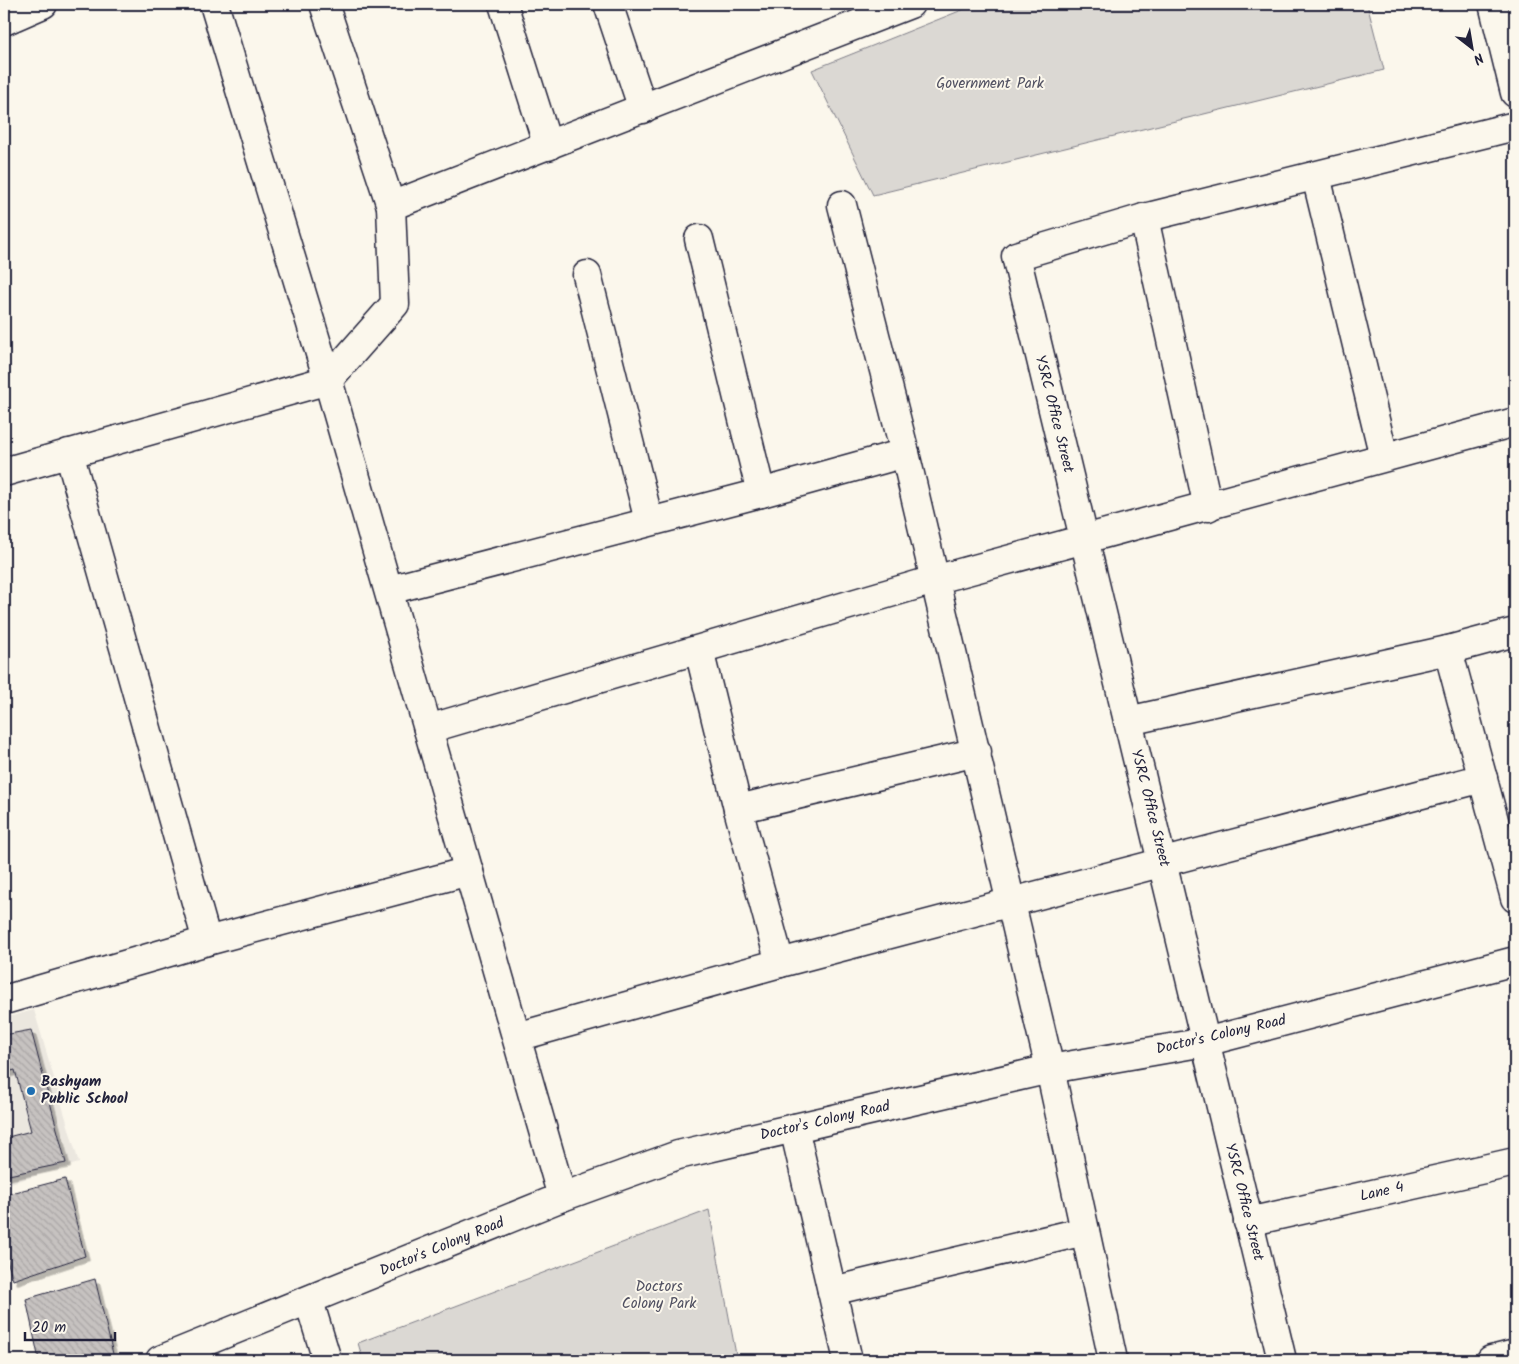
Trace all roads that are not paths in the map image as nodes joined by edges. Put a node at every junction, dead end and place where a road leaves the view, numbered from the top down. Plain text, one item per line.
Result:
1 (43, 4) edge
2 (214, 4) edge
3 (324, 4) edge
4 (504, 4) edge
5 (608, 4) edge
6 (910, 4) edge
7 (1493, 4) edge
8 (851, 14) edge
9 (4, 21) edge
10 (1515, 92) edge
11 (643, 109) junction
12 (1515, 126) edge
13 (548, 146) junction
14 (1316, 176) junction
15 (842, 205) dead end
16 (391, 206) junction
17 (1144, 218) junction
18 (699, 239) dead end
19 (587, 275) dead end
20 (328, 380) junction
21 (1515, 422) edge
22 (69, 453) junction
23 (906, 453) junction
24 (1384, 457) junction
25 (4, 472) edge
26 (761, 493) junction
27 (1208, 507) junction
28 (649, 521) junction
29 (1084, 538) junction
30 (934, 580) junction
31 (388, 590) junction
32 (1515, 632) edge
33 (699, 650) junction
34 (1448, 650) junction
35 (1128, 721) junction
36 (428, 729) junction
37 (977, 752) junction
38 (1483, 778) junction
39 (738, 809) junction
40 (1164, 862) junction
41 (469, 871) junction
42 (1515, 898) edge
43 (1012, 902) junction
44 (207, 941) junction
45 (1515, 961) edge
46 (780, 963) junction
47 (4, 1000) edge
48 (517, 1037) junction
49 (1205, 1042) junction
50 (1050, 1069) junction
51 (794, 1128) junction
52 (1515, 1162) edge
53 (562, 1197) junction
54 (1248, 1222) junction
55 (1085, 1231) junction
56 (832, 1291) junction
57 (309, 1301) junction
58 (1515, 1354) edge
59 (160, 1360) edge
60 (327, 1360) edge
61 (848, 1360) edge
62 (1113, 1360) edge
63 (1282, 1360) edge
64 (1491, 1360) edge

1 - 9 street
2 - 20 street
3 - 16 street
4 - 13 street
5 - 11 street
6 - 8 street
7 - 10 street
8 - 11 street
11 - 13 street
12 - 14 street
13 - 16 street
14 - 17 street
14 - 24 street
15 - 23 street
16 - 20 street
17 - 27 street
17 - 29 street, YSRC Office Street
18 - 26 street
19 - 28 street
20 - 22 street
20 - 31 street
21 - 24 street
22 - 25 street
22 - 44 street
23 - 26 street
23 - 30 street
24 - 27 street
26 - 28 street
27 - 29 street
28 - 31 street
29 - 30 street
29 - 35 street, YSRC Office Street
30 - 33 street
30 - 37 street
31 - 36 street
32 - 34 street
33 - 36 street
33 - 39 street
34 - 35 street
34 - 38 street
35 - 40 street, YSRC Office Street
36 - 41 street
37 - 39 street
37 - 43 street
38 - 40 street
38 - 42 street
39 - 46 street
40 - 43 street
40 - 49 street, YSRC Office Street
41 - 44 street
41 - 48 street
43 - 46 street
43 - 50 street
44 - 47 street
45 - 49 street, Doctor's Colony Road
46 - 48 street
48 - 53 street
49 - 50 street, Doctor's Colony Road
49 - 54 street, YSRC Office Street
50 - 51 street, Doctor's Colony Road
50 - 55 street
51 - 53 street, Doctor's Colony Road
51 - 56 street
52 - 54 street, Lane 4
53 - 57 street, Doctor's Colony Road
54 - 63 street, YSRC Office Street
55 - 56 street
55 - 62 street
56 - 61 street
57 - 59 street, Doctor's Colony Road
57 - 60 street
58 - 64 street

